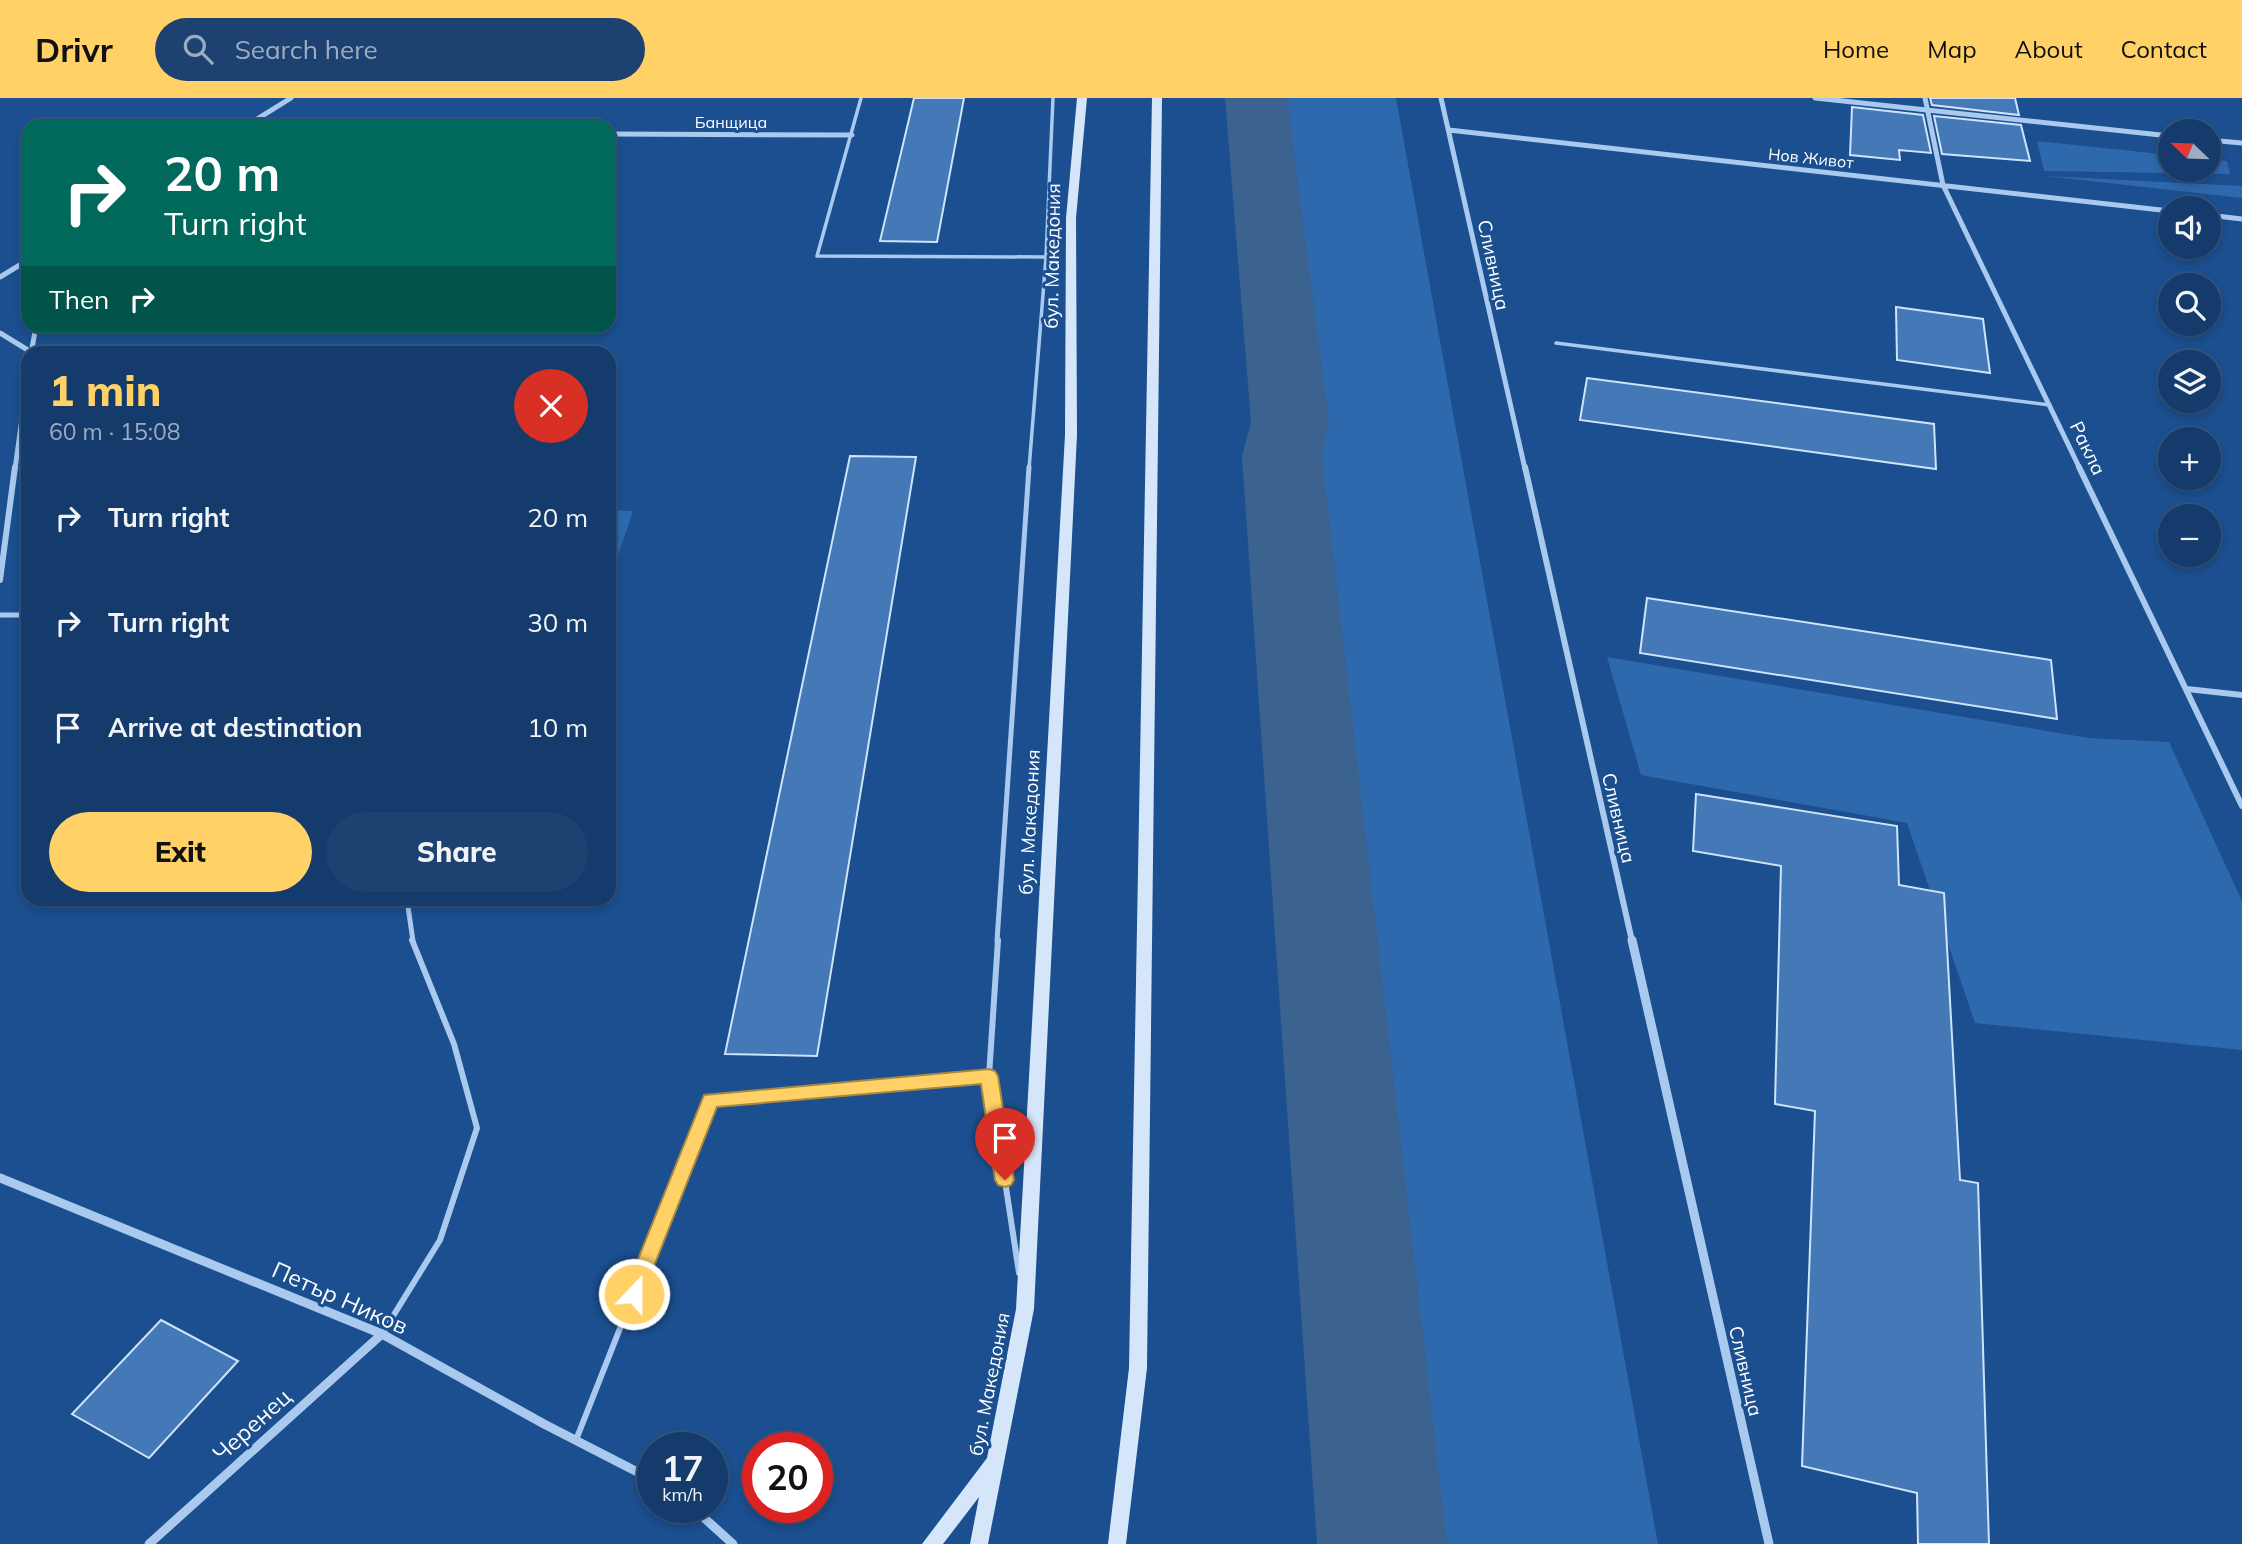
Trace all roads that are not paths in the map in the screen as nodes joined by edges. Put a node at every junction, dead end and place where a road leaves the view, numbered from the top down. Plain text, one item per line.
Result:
1 (291, 98) edge
2 (861, 98) edge
3 (1053, 98) edge
4 (1082, 98) edge
5 (1157, 98) edge
6 (1441, 98) edge
7 (1815, 98) edge
8 (1925, 98) edge
9 (1927, 110) junction
10 (258, 119) edge
11 (1449, 130) junction
12 (616, 134) edge
13 (852, 135) junction
14 (2158, 135) edge
15 (2221, 141) edge
16 (2242, 143) edge
17 (1943, 185) junction
18 (2158, 210) edge
19 (2221, 217) edge
20 (2242, 219) edge
21 (1046, 257) junction
22 (21, 264) edge
23 (0, 277) edge
24 (0, 333) edge
25 (1556, 343) dead end
26 (21, 347) edge
27 (2050, 405) junction
28 (21, 426) edge
29 (0, 580) edge
30 (0, 615) edge
31 (21, 615) edge
32 (2187, 689) junction
33 (2242, 695) edge
34 (2242, 806) edge
35 (408, 906) edge
36 (989, 1076) junction
37 (0, 1178) edge
38 (1025, 1309) junction
39 (382, 1334) junction
40 (576, 1440) junction
41 (996, 1460) junction
42 (637, 1472) edge
43 (710, 1523) edge
44 (149, 1544) edge
45 (733, 1544) edge
46 (931, 1544) edge
47 (979, 1544) edge
48 (1117, 1544) edge
49 (1769, 1544) edge

1 - 10 street
2 - 13 lane
3 - 21 lane
4 - 38 street, бул. Македония
5 - 48 street
6 - 11 street, Сливница
7 - 9 street
8 - 9 street, Ракла
9 - 14 street
9 - 17 street, Ракла
11 - 17 street, Нов Живот
11 - 49 street, Сливница
12 - 13 street, Банщица
13 - 21 lane
15 - 16 street
17 - 18 street, Нов Живот
17 - 27 street, Ракла
19 - 20 street
21 - 36 lane
22 - 23 street
24 - 26 street
25 - 27 lane
27 - 32 street, Ракла
28 - 29 street
30 - 31 lane
32 - 33 street
32 - 34 street, Ракла
35 - 39 lane
36 - 38 lane
36 - 40 lane
37 - 39 street, Петър Ников
38 - 41 street, бул. Македония
39 - 40 street, Петър Ников
39 - 44 street, Черенец
40 - 42 street, Петър Ников
41 - 46 street
41 - 47 street, бул. Македония
43 - 45 street

